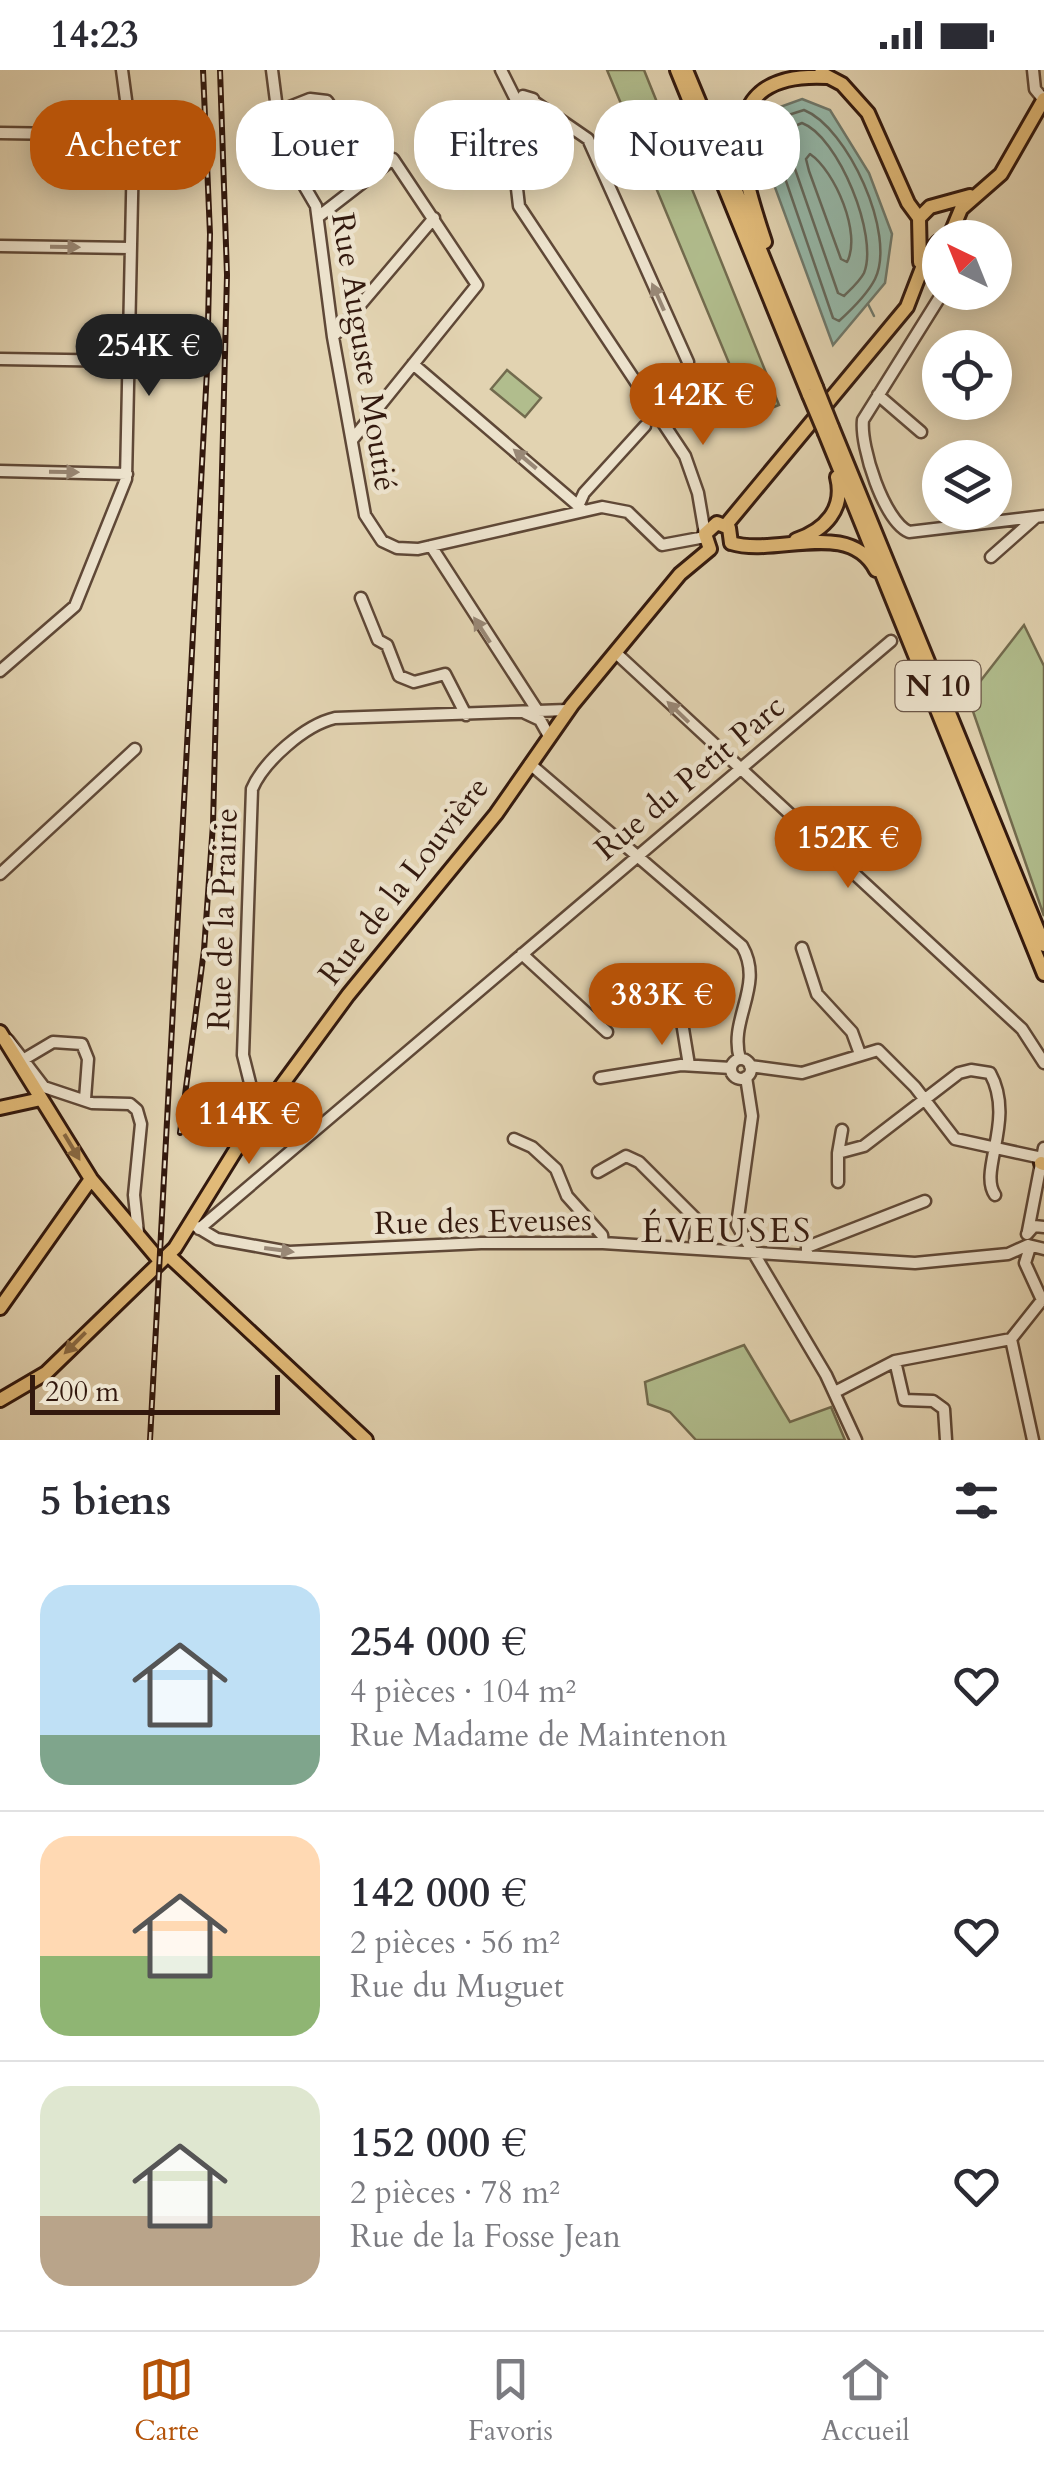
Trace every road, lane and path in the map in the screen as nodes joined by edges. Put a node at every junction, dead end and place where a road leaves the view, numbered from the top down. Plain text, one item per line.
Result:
1 (122, 70) edge
2 (272, 70) edge
3 (502, 70) edge
4 (677, 70) edge
5 (686, 70) edge
6 (814, 70) edge
7 (1033, 70) edge
8 (828, 77) junction
9 (1044, 99) edge
10 (127, 100) edge
11 (276, 100) edge
12 (521, 100) edge
13 (574, 132) edge
14 (0, 133) edge
15 (30, 133) edge
16 (394, 158) edge
17 (131, 190) edge
18 (307, 190) edge
19 (353, 190) edge
20 (517, 190) edge
21 (977, 194) junction
22 (930, 210) junction
23 (318, 217) junction
24 (434, 218) junction
25 (954, 220) joint
26 (921, 235) joint
27 (0, 246) edge
28 (130, 248) junction
29 (922, 271) edge
30 (919, 275) junction
31 (782, 302) junction
32 (932, 310) edge
33 (334, 338) junction
34 (0, 358) edge
35 (129, 361) junction
36 (413, 364) junction
37 (812, 391) junction
38 (878, 395) junction
39 (656, 412) junction
40 (645, 426) dead end
41 (828, 430) junction
42 (922, 432) dead end
43 (352, 440) junction
44 (834, 455) junction
45 (0, 471) edge
46 (127, 474) junction
47 (700, 504) junction
48 (580, 507) junction
49 (1041, 515) edge
50 (723, 524) junction
51 (707, 540) junction
52 (731, 543) junction
53 (431, 546) junction
54 (778, 546) junction
55 (991, 556) dead end
56 (361, 598) dead end
57 (891, 598) junction
58 (891, 641) dead end
59 (616, 652) junction
60 (0, 671) edge
61 (537, 710) junction
62 (568, 710) junction
63 (524, 712) junction
64 (466, 716) junction
65 (549, 736) junction
66 (135, 749) dead end
67 (530, 764) junction
68 (739, 770) junction
69 (637, 855) junction
70 (0, 874) edge
71 (1044, 945) edge
72 (802, 948) dead end
73 (522, 954) junction
74 (662, 971) dead end
75 (1044, 974) edge
76 (607, 1032) dead end
77 (43, 1046) junction
78 (14, 1048) edge
79 (860, 1054) junction
80 (740, 1058) junction
81 (1044, 1062) edge
82 (689, 1065) junction
83 (731, 1068) junction
84 (34, 1071) junction
85 (748, 1072) junction
86 (600, 1078) dead end
87 (40, 1093) junction
88 (56, 1093) junction
89 (923, 1098) junction
90 (85, 1099) junction
91 (270, 1101) junction
92 (0, 1108) edge
93 (52, 1116) junction
94 (842, 1130) dead end
95 (514, 1139) dead end
96 (995, 1148) junction
97 (838, 1153) junction
98 (1043, 1158) edge
99 (598, 1172) dead end
100 (91, 1179) junction
101 (838, 1182) dead end
102 (134, 1195) junction
103 (995, 1195) dead end
104 (106, 1199) junction
105 (1034, 1200) junction
106 (925, 1201) dead end
107 (200, 1225) junction
108 (1044, 1225) edge
109 (138, 1239) junction
110 (602, 1244) junction
111 (1035, 1244) edge
112 (695, 1248) junction
113 (755, 1253) junction
114 (1011, 1253) junction
115 (807, 1256) junction
116 (164, 1258) junction
117 (1028, 1268) junction
118 (142, 1276) junction
119 (1043, 1300) edge
120 (0, 1308) edge
121 (1011, 1339) junction
122 (894, 1361) junction
123 (835, 1392) junction
124 (0, 1400) edge
125 (366, 1440) edge
126 (856, 1440) edge
127 (946, 1440) edge
128 (1033, 1440) edge

1 - 10 street
2 - 11 street, Rue Auguste Moutié
3 - 12 street
4 - 37 main road, N 10
5 - 31 main road, N 10
6 - 8 main road
7 - 9 street
8 - 22 main road
8 - 31 main road
9 - 21 main road
39 -> 13 street
14 - 15 street
16 - 24 street
17 - 28 street
18 - 23 street, Rue Auguste Moutié
19 - 23 street
20 - 39 street
21 - 22 main road
21 - 25 main road
22 - 25 main road
22 - 26 main road
23 - 33 street, Rue Auguste Moutié
24 - 33 street
24 - 36 street
26 - 30 main road
27 -> 28 street
28 - 35 street
29 - 30 main road
30 - 50 main road
31 - 37 main road, N 10
32 - 38 street
33 - 43 street, Rue Auguste Moutié
34 - 35 street
35 - 46 street
36 - 43 street
48 -> 36 street
37 - 41 main road, N 10, bridge
38 - 42 street
38 - 49 street
39 - 47 street
40 - 48 street
41 - 44 main road, N 10
41 - 71 main road, N 10
43 - 53 street, Rue Auguste Moutié
44 - 54 main road
44 - 57 main road, N 10
45 -> 46 street
46 - 60 street
47 - 50 street
47 - 51 street
48 - 51 street, Rue Auguste Moutié
48 - 53 street, Rue Auguste Moutié
49 - 55 street
50 - 51 main road, Rue de la Louvière
50 - 52 main road
51 - 52 main road
51 - 59 main road, Rue de la Louvière
52 - 54 main road
61 -> 53 street
54 - 57 main road
56 - 64 street
57 - 75 main road, N 10
58 - 68 street, Rue du Petit Parc
59 - 62 main road, Rue de la Louvière
68 -> 59 street
61 - 62 street, Rue de la Prairie
61 - 63 street, Rue de la Prairie
62 - 65 main road, Rue de la Louvière
63 - 64 street, Rue de la Prairie
63 - 65 street
64 - 91 street, Rue de la Prairie
65 - 67 main road, Rue de la Louvière
66 - 70 street
67 - 69 street
67 - 91 main road, Rue de la Louvière
68 - 69 street, Rue du Petit Parc
68 - 81 street
69 - 73 street, Rue du Petit Parc
69 - 80 street
72 - 79 street
73 - 76 street
73 - 107 street, Rue du Petit Parc
74 - 82 street
77 - 78 street
77 - 84 street
77 - 90 street
78 - 84 street
78 - 87 main road
79 - 85 street
79 - 89 street
80 - 83 street
80 - 85 street
82 - 83 street
82 - 86 street
83 - 85 street
84 - 87 street
85 - 113 street
87 - 88 street
87 - 92 main road
87 - 93 main road
88 - 90 street
88 - 93 street
89 - 96 street
89 - 96 street
89 - 97 street
90 - 102 street
91 - 107 main road, Rue de la Louvière
93 -> 100 main road
94 - 97 street
95 - 110 street
96 - 98 street
96 - 103 street
97 - 101 street
98 - 105 street
99 - 112 street
100 - 104 main road
100 - 120 main road
102 - 104 street
102 - 109 street
104 - 109 main road
105 - 108 street
105 - 111 street
106 - 115 street
107 -> 110 street, Rue des Eveuses
107 - 116 main road, Rue de la Louvière
108 - 111 street, Rue des Eveuses
109 - 116 main road
109 - 118 main road
110 - 112 street, Rue des Eveuses
111 - 114 street, Rue des Eveuses
111 - 117 street
112 - 113 street, Rue des Eveuses
113 - 115 street, Rue des Eveuses
113 - 123 street
114 - 115 street, Rue des Eveuses
114 - 117 street
116 - 118 main road, Rue de la Louvière
116 - 125 main road
117 - 119 street
118 -> 124 main road, Rue de la Louvière
119 - 121 street
121 - 122 street
121 - 128 street
122 - 123 street
122 - 127 street
123 - 126 street

